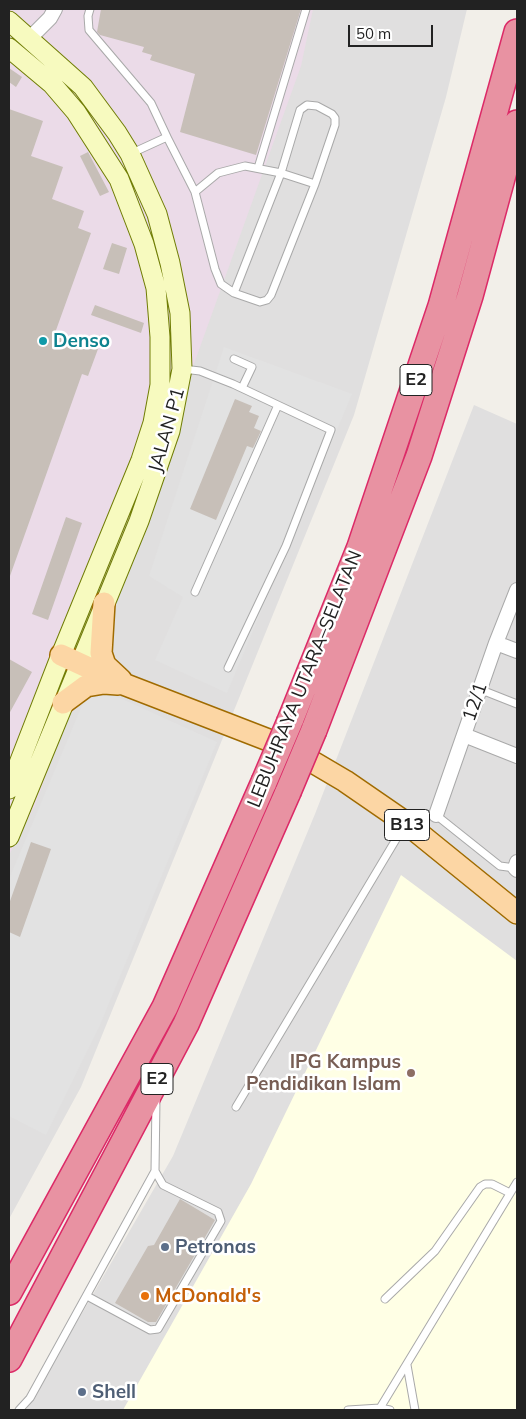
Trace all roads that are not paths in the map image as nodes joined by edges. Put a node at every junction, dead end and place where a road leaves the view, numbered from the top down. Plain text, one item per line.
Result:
1 (55, 9) edge
2 (90, 9) edge
3 (306, 9) edge
4 (9, 21) edge
5 (517, 32) edge
6 (30, 38) junction
7 (9, 48) edge
8 (517, 123) edge
9 (167, 137) junction
10 (130, 154) junction
11 (258, 168) junction
12 (281, 173) junction
13 (315, 184) junction
14 (195, 192) junction
15 (234, 293) junction
16 (234, 359) dead end
17 (182, 369) junction
18 (242, 388) junction
19 (278, 405) junction
20 (130, 517) junction
21 (195, 592) dead end
22 (516, 595) edge
23 (104, 602) junction
24 (496, 643) junction
25 (517, 651) edge
26 (70, 659) junction
27 (228, 668) dead end
28 (126, 685) junction
29 (480, 689) junction
30 (63, 703) junction
31 (517, 704) edge
32 (464, 734) junction
33 (517, 756) edge
34 (9, 789) edge
35 (436, 815) joint
36 (406, 823) junction
37 (9, 837) edge
38 (516, 867) edge
39 (516, 910) edge
40 (157, 1079) junction
41 (236, 1107) dead end
42 (156, 1171) junction
43 (517, 1182) edge
44 (510, 1193) junction
45 (9, 1292) edge
46 (87, 1296) junction
47 (384, 1300) dead end
48 (9, 1359) edge
49 (407, 1365) junction
50 (380, 1408) junction
51 (19, 1410) edge
52 (348, 1410) edge
53 (390, 1410) edge
54 (414, 1410) edge

1 - 6 street
2 - 9 lane
3 - 11 lane
4 - 6 main road, JALAN P1
5 - 45 highway, LEBUHRAYA UTARA–SELATAN / E2, bridge
6 - 10 main road, JALAN P1
7 - 20 main road, JALAN P1
8 - 40 highway, LEBUHRAYA UTARA–SELATAN / E2, bridge
9 - 10 lane
9 - 14 lane
10 - 17 main road, JALAN P1
11 - 12 lane
11 - 14 lane
12 - 13 lane
12 - 13 lane
12 - 15 lane
13 - 15 lane
14 - 15 lane
16 - 18 lane
17 - 18 lane
17 - 20 main road, JALAN P1
18 - 19 lane
19 - 21 lane
19 - 27 lane
20 - 23 main road, JALAN P1
20 - 26 main road, JALAN P1
22 - 24 street, 12/1
23 - 26 main road, JALAN P1
23 - 28 main road
24 - 25 street
24 - 29 street, 12/1
26 - 28 main road, B13
26 - 30 main road, JALAN P1
26 - 34 main road, JALAN P1
28 - 30 main road
28 - 36 main road, B13
29 - 31 lane
29 - 32 street, 12/1
30 - 37 main road, JALAN P1
32 - 33 street
32 - 35 street, 12/1
35 - 38 lane
36 - 39 main road, B13
36 - 41 lane
40 - 42 lane
40 - 48 highway, LEBUHRAYA UTARA–SELATAN / E2
42 - 46 lane
42 - 46 lane
43 - 44 lane
44 - 47 lane
44 - 49 lane
46 - 51 lane
49 - 50 lane
49 - 54 lane
50 - 52 lane
50 - 53 lane

